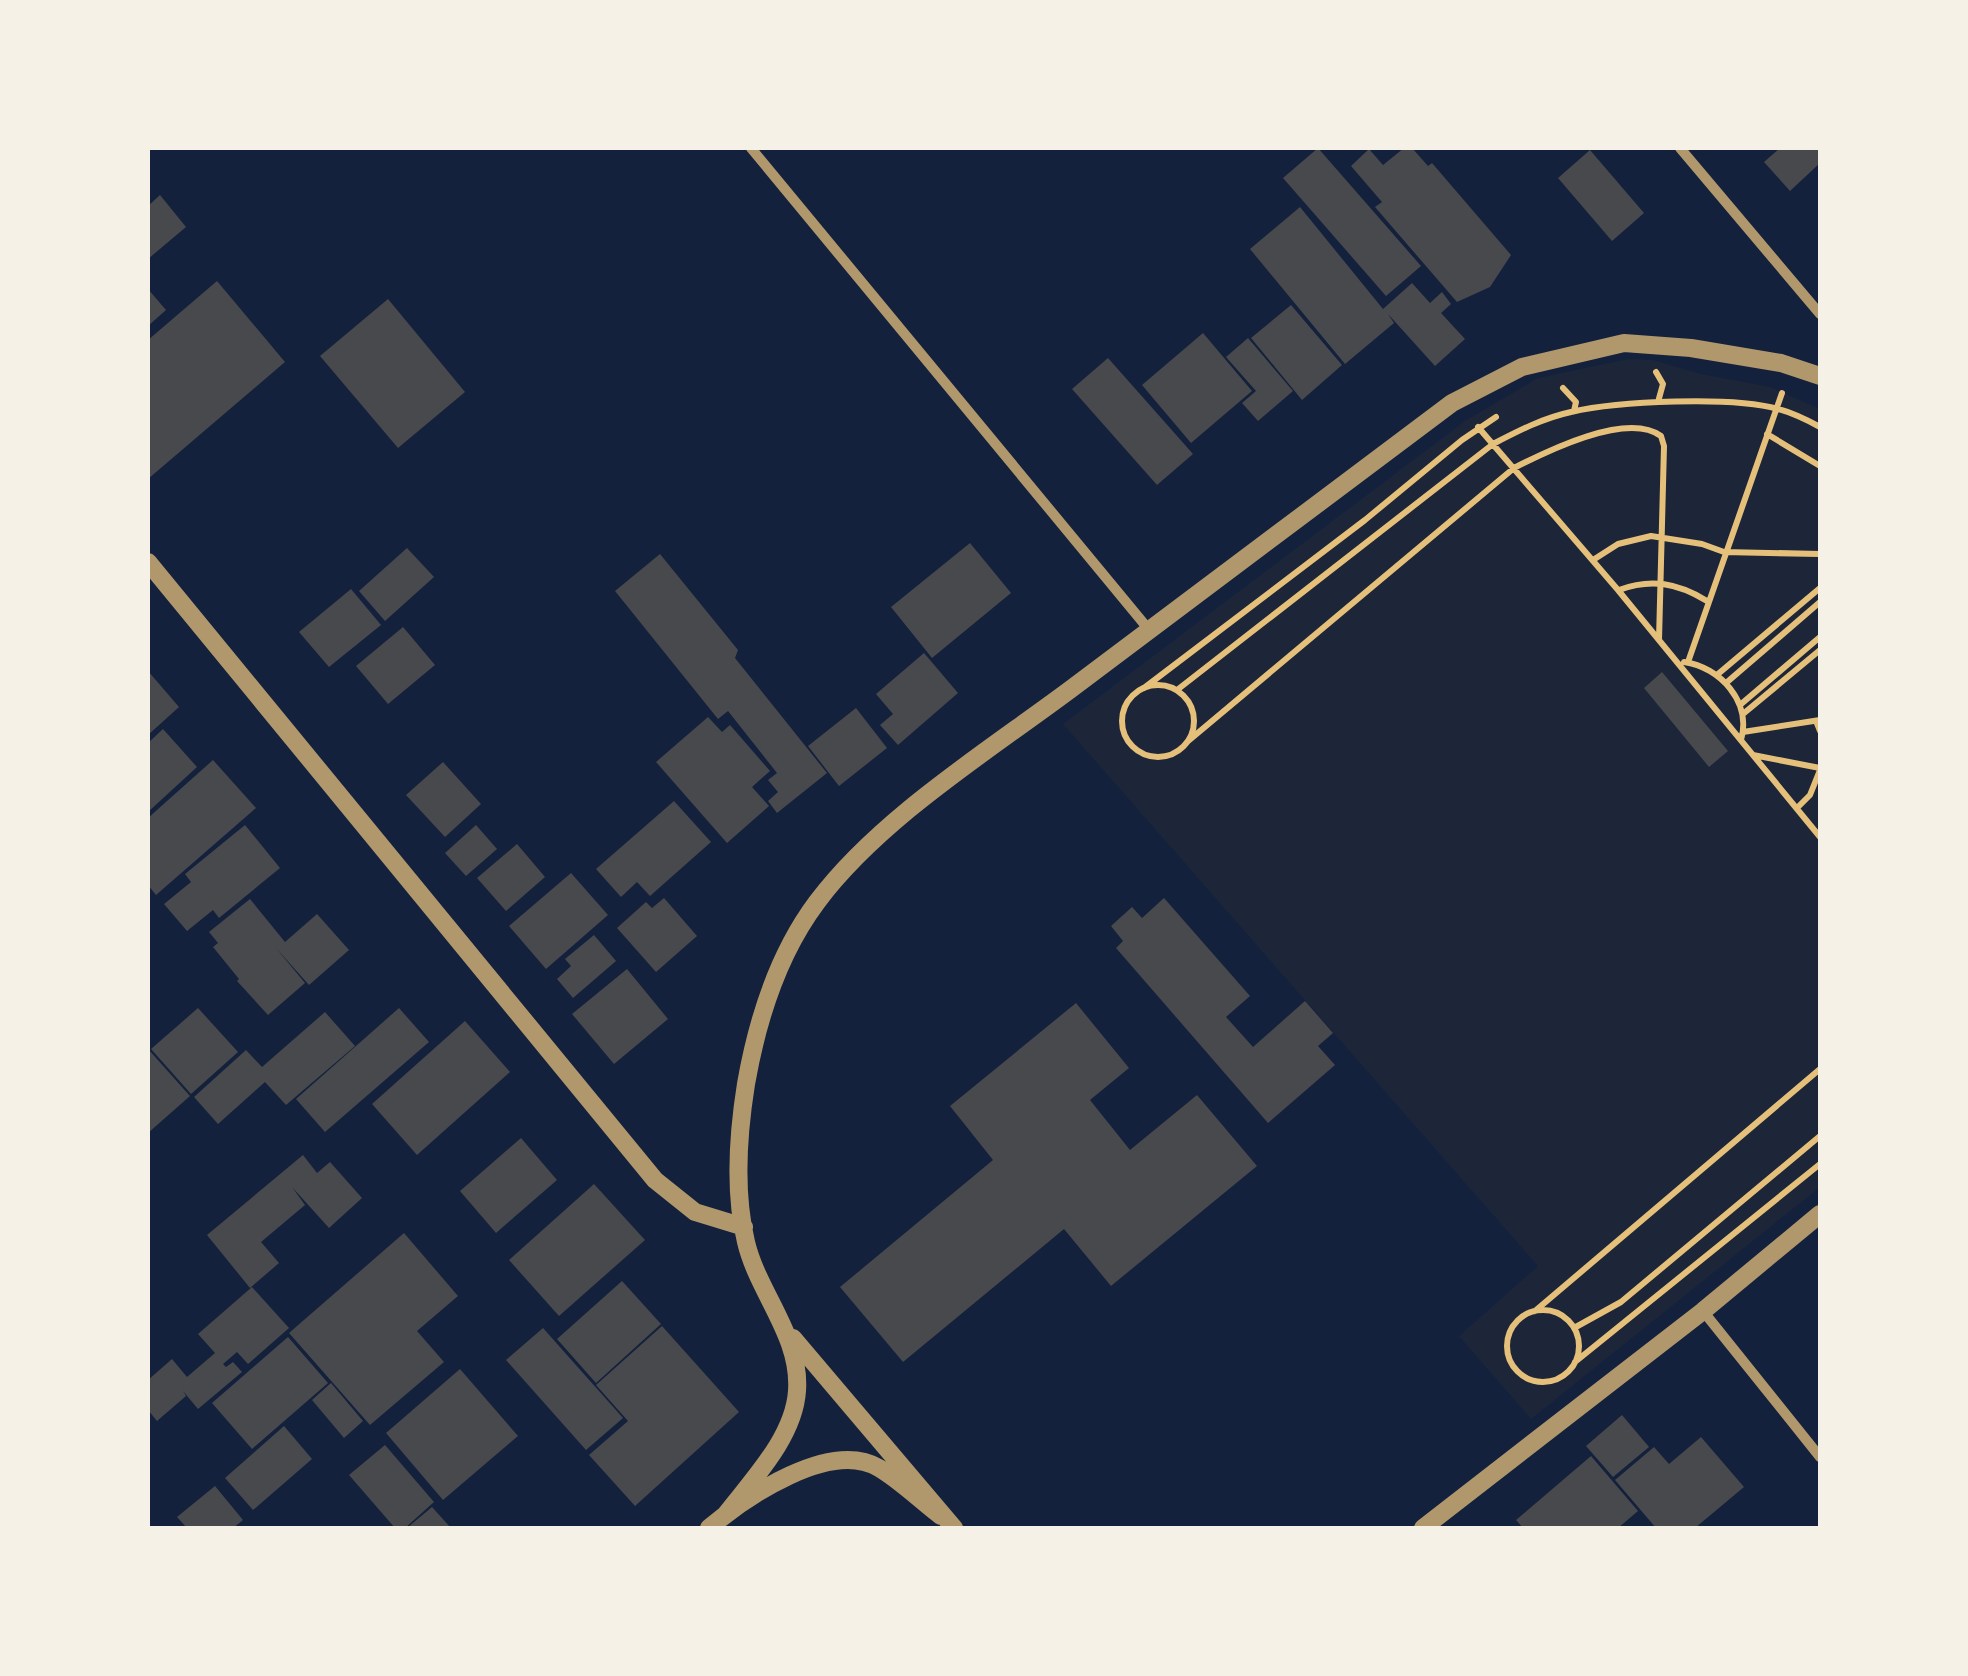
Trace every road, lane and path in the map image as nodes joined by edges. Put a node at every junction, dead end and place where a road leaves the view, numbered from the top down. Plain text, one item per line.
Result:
1 (751, 148) edge
2 (1680, 148) edge
3 (1820, 314) edge
4 (1672, 370) dead end
5 (1656, 371) junction
6 (1640, 372) dead end
7 (1820, 376) edge
8 (1786, 382) dead end
9 (1578, 384) dead end
10 (1562, 388) junction
11 (1550, 391) dead end
12 (1658, 402) junction
13 (1452, 403) junction
14 (1776, 408) junction
15 (1508, 410) dead end
16 (1574, 411) junction
17 (1820, 427) edge
18 (1480, 428) junction
19 (1767, 434) junction
20 (1493, 444) junction
21 (1820, 466) edge
22 (1514, 468) junction
23 (1660, 536) junction
24 (1724, 552) junction
25 (1820, 554) edge
26 (1593, 560) junction
27 (148, 562) edge
28 (1659, 582) junction
29 (1820, 588) edge
30 (1618, 590) junction
31 (1707, 601) junction
32 (1820, 602) edge
33 (1150, 631) junction
34 (1820, 637) edge
35 (1659, 640) junction
36 (1820, 650) edge
37 (1677, 662) junction
38 (1688, 662) junction
39 (1718, 674) junction
40 (1726, 683) junction
41 (1144, 688) junction
42 (1177, 690) junction
43 (1740, 705) junction
44 (1743, 714) junction
45 (1818, 721) edge
46 (1820, 732) edge
47 (1742, 736) junction
48 (1187, 742) junction
49 (1753, 755) junction
50 (1820, 769) edge
51 (1797, 808) junction
52 (1820, 834) edge
53 (1820, 1069) edge
54 (1820, 1136) edge
55 (1820, 1164) edge
56 (1820, 1214) edge
57 (744, 1227) junction
58 (1535, 1311) junction
59 (1703, 1311) junction
60 (782, 1325) junction
61 (1574, 1328) junction
62 (1575, 1362) junction
63 (1820, 1457) edge
64 (726, 1514) junction
65 (947, 1522) edge
66 (709, 1528) edge
67 (1423, 1528) edge

1 - 33 street
2 - 3 street
4 - 5 path
5 - 6 path
5 - 12 path
7 - 13 street
8 - 14 path
9 - 10 path
10 - 11 path
10 - 16 path
12 - 14 path
12 - 16 path
13 - 18 path
13 - 33 street
14 - 17 path
14 - 19 path
15 - 18 path
16 - 20 path
18 - 20 path
18 - 41 path
19 - 21 path
19 - 24 path
20 - 22 path
20 - 42 path
22 - 23 path
22 - 26 path
22 - 48 path
23 - 24 path
23 - 26 path
23 - 28 path
24 - 25 path
24 - 31 path
26 - 30 path
27 - 57 street
28 - 30 path
28 - 31 path
28 - 35 path
29 - 39 path
30 - 35 path
31 - 38 path
32 - 40 path
33 - 57 street
34 - 43 path
35 - 37 path
36 - 44 path
37 - 38 path
37 - 47 path
38 - 39 path
39 - 40 path
40 - 43 path
41 - 42 path
41 - 48 path
42 - 48 path
43 - 44 path
44 - 47 path
45 - 46 path
45 - 47 path
47 - 49 path
49 - 50 path
49 - 51 path
50 - 51 path
51 - 52 path
53 - 58 path
54 - 61 path
55 - 62 path
56 - 59 street
57 - 60 street
58 - 61 path
58 - 62 path
59 - 63 street
59 - 67 street
60 - 64 street
60 - 65 street
61 - 62 path
64 - 65 street
64 - 66 street

